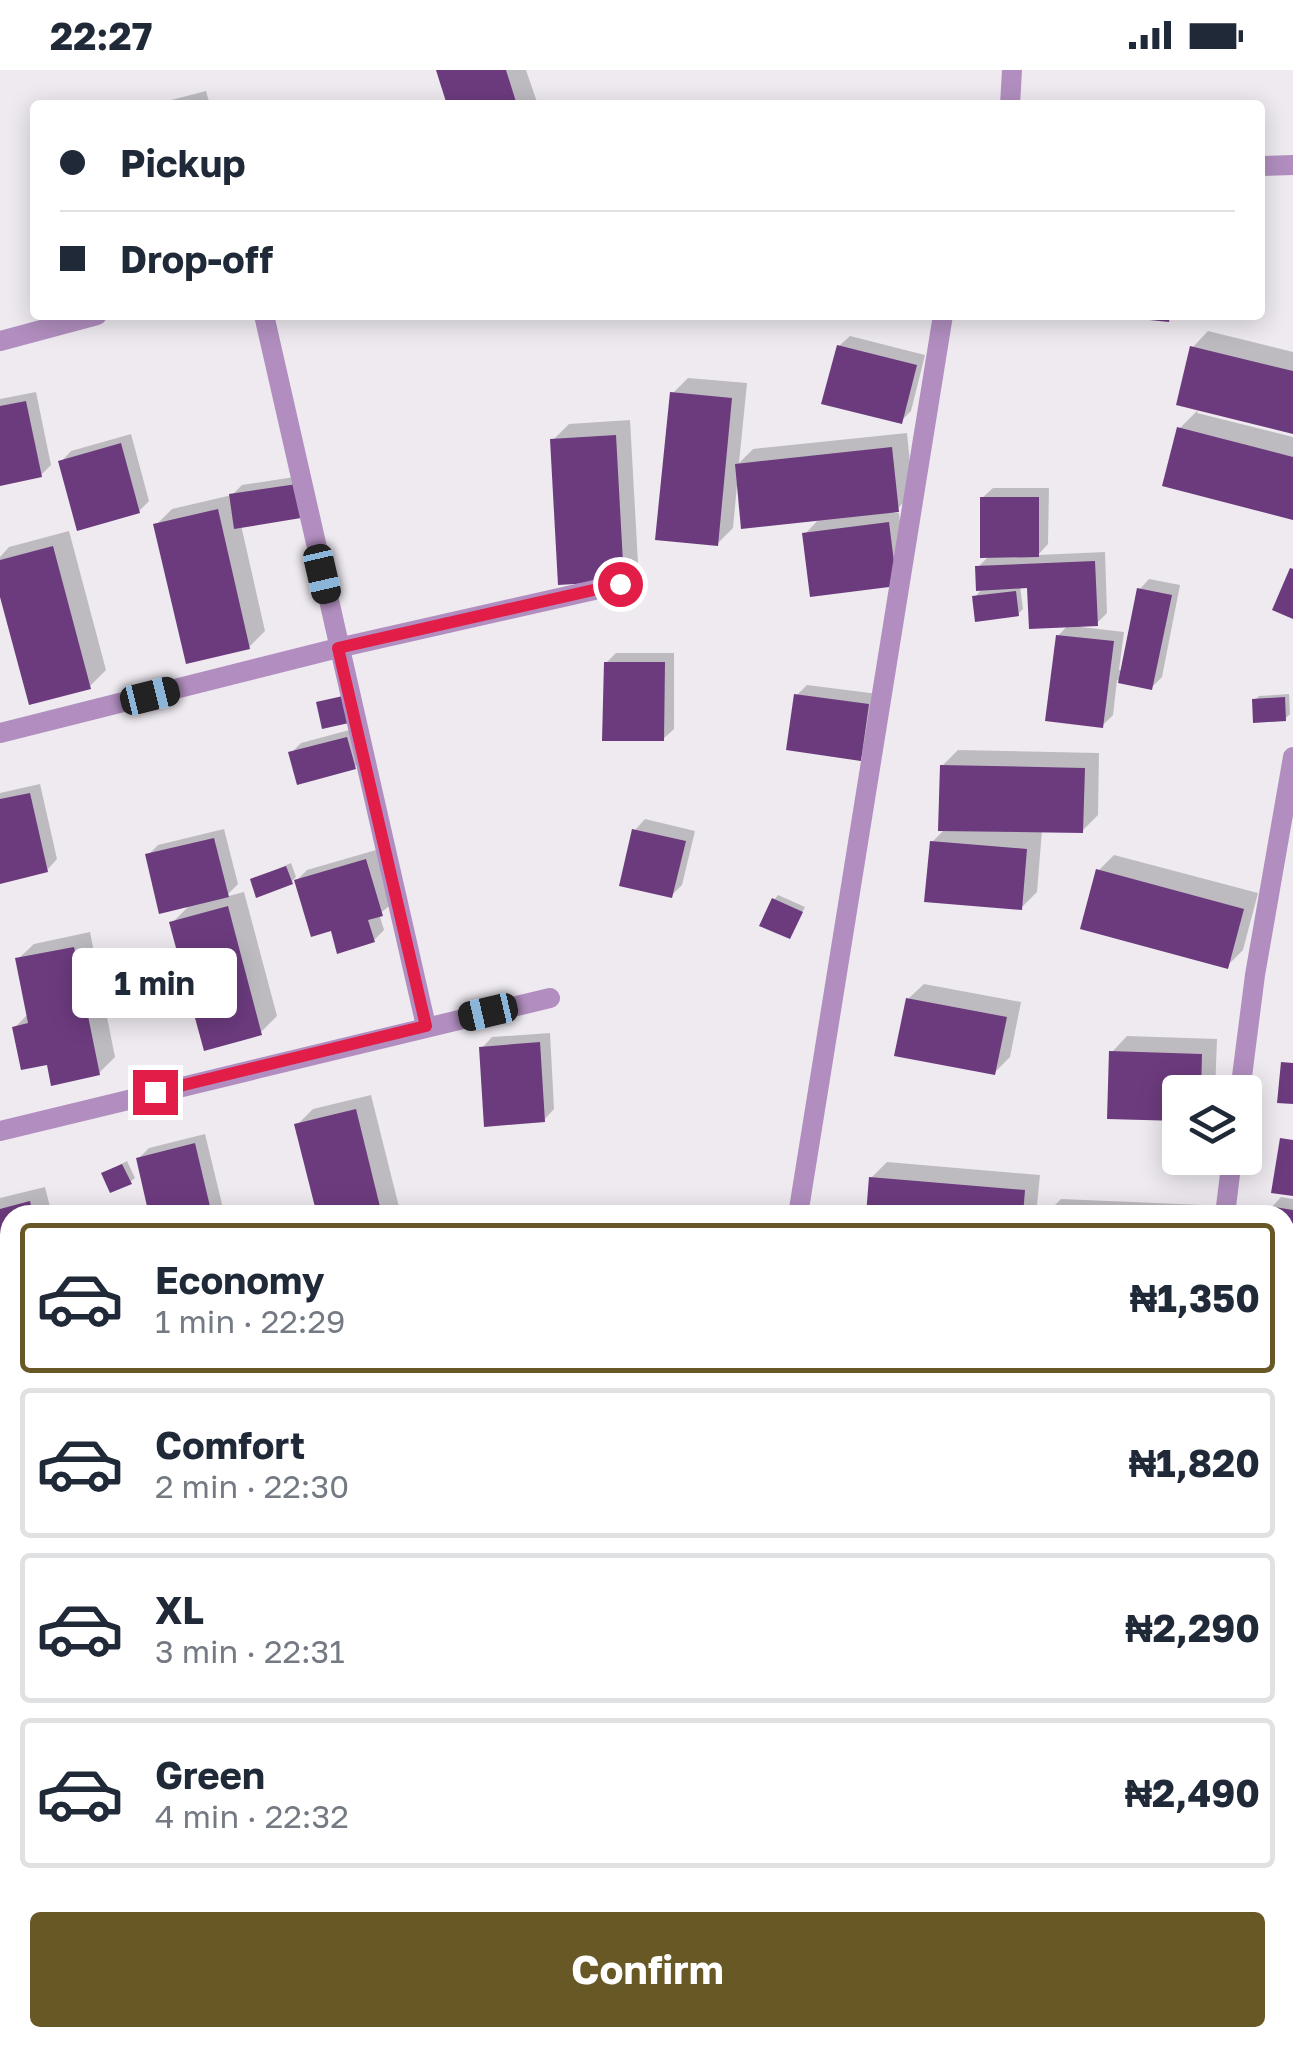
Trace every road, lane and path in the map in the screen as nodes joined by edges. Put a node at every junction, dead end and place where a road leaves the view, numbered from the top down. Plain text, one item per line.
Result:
1 (1012, 70) edge
2 (1010, 100) edge
3 (1265, 166) edge
4 (1293, 166) edge
5 (79, 320) edge
6 (265, 320) edge
7 (942, 320) edge
8 (0, 341) edge
9 (620, 584) dead end
10 (338, 648) junction
11 (0, 733) edge
12 (1293, 757) edge
13 (550, 998) dead end
14 (426, 1026) junction
15 (1242, 1075) edge
16 (0, 1131) edge
17 (1230, 1175) edge
18 (800, 1205) edge
19 (1225, 1205) edge

1 - 2 street
3 - 4 street
5 - 8 street
6 - 10 street
7 - 18 street
9 - 10 street
10 - 11 street
10 - 14 street
12 - 15 street
13 - 14 street
14 - 16 street
17 - 19 street

